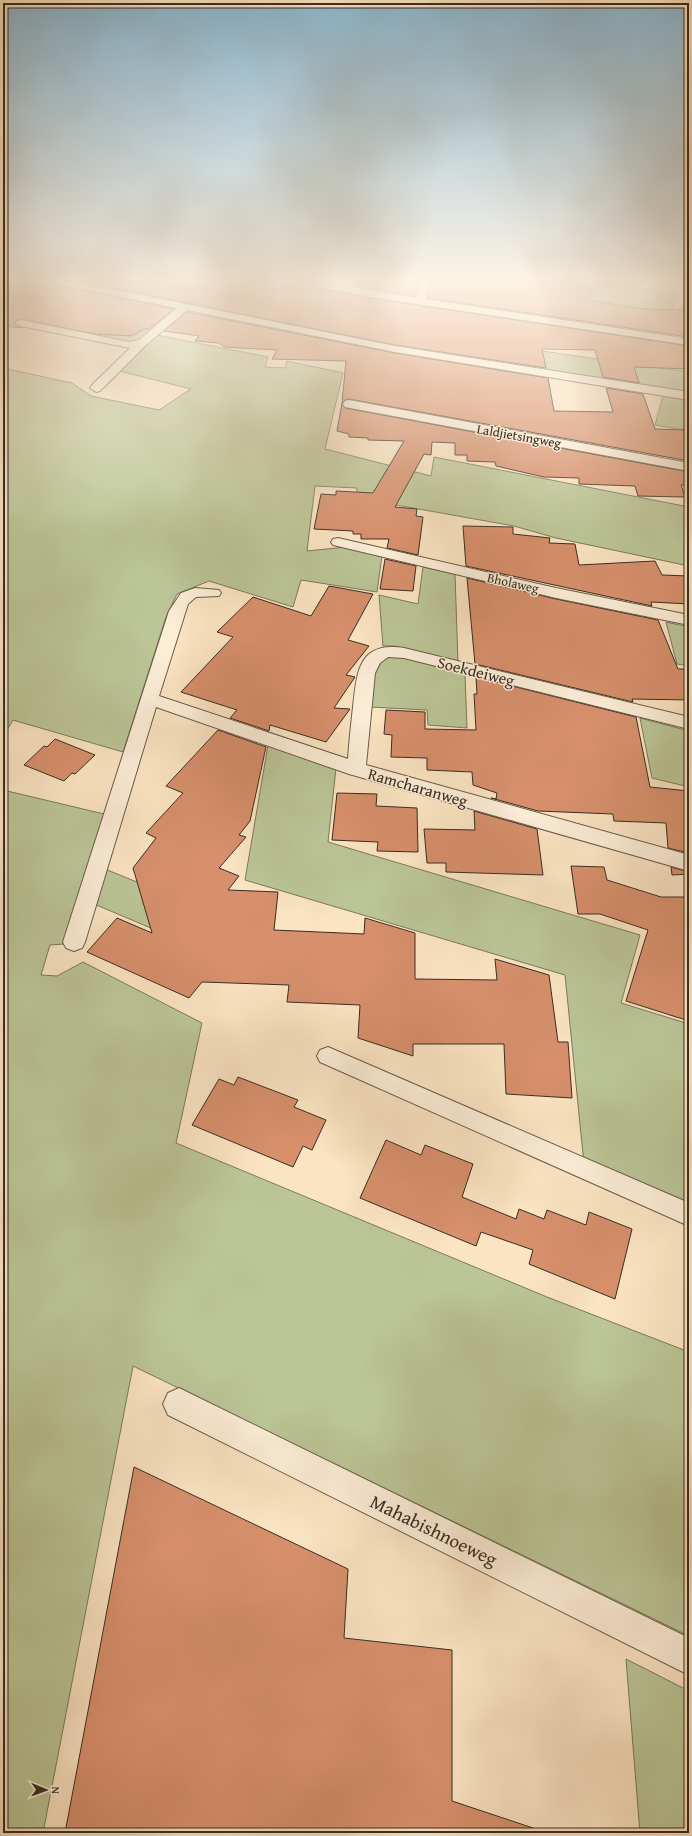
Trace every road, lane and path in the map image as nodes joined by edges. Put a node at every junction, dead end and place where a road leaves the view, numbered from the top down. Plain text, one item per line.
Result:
1 (118, 367) edge
2 (507, 367) edge
3 (96, 388) dead end
4 (689, 396) edge
5 (349, 404) dead end
6 (689, 467) edge
7 (338, 542) dead end
8 (213, 592) dead end
9 (689, 620) edge
10 (149, 699) junction
11 (689, 723) edge
12 (356, 769) junction
13 (689, 863) edge
14 (74, 942) dead end
15 (328, 1056) dead end
16 (689, 1215) edge
17 (179, 1404) dead end
18 (689, 1657) edge

1 - 3 street
2 - 4 street
5 - 6 street, Laldjietsingweg
7 - 9 street, Bholaweg
8 - 10 street
10 - 12 street, Ramcharanweg
10 - 14 street
11 - 12 street, Soekdeiweg
12 - 13 street, Ramcharanweg
15 - 16 lane
17 - 18 street, Mahabishnoeweg

